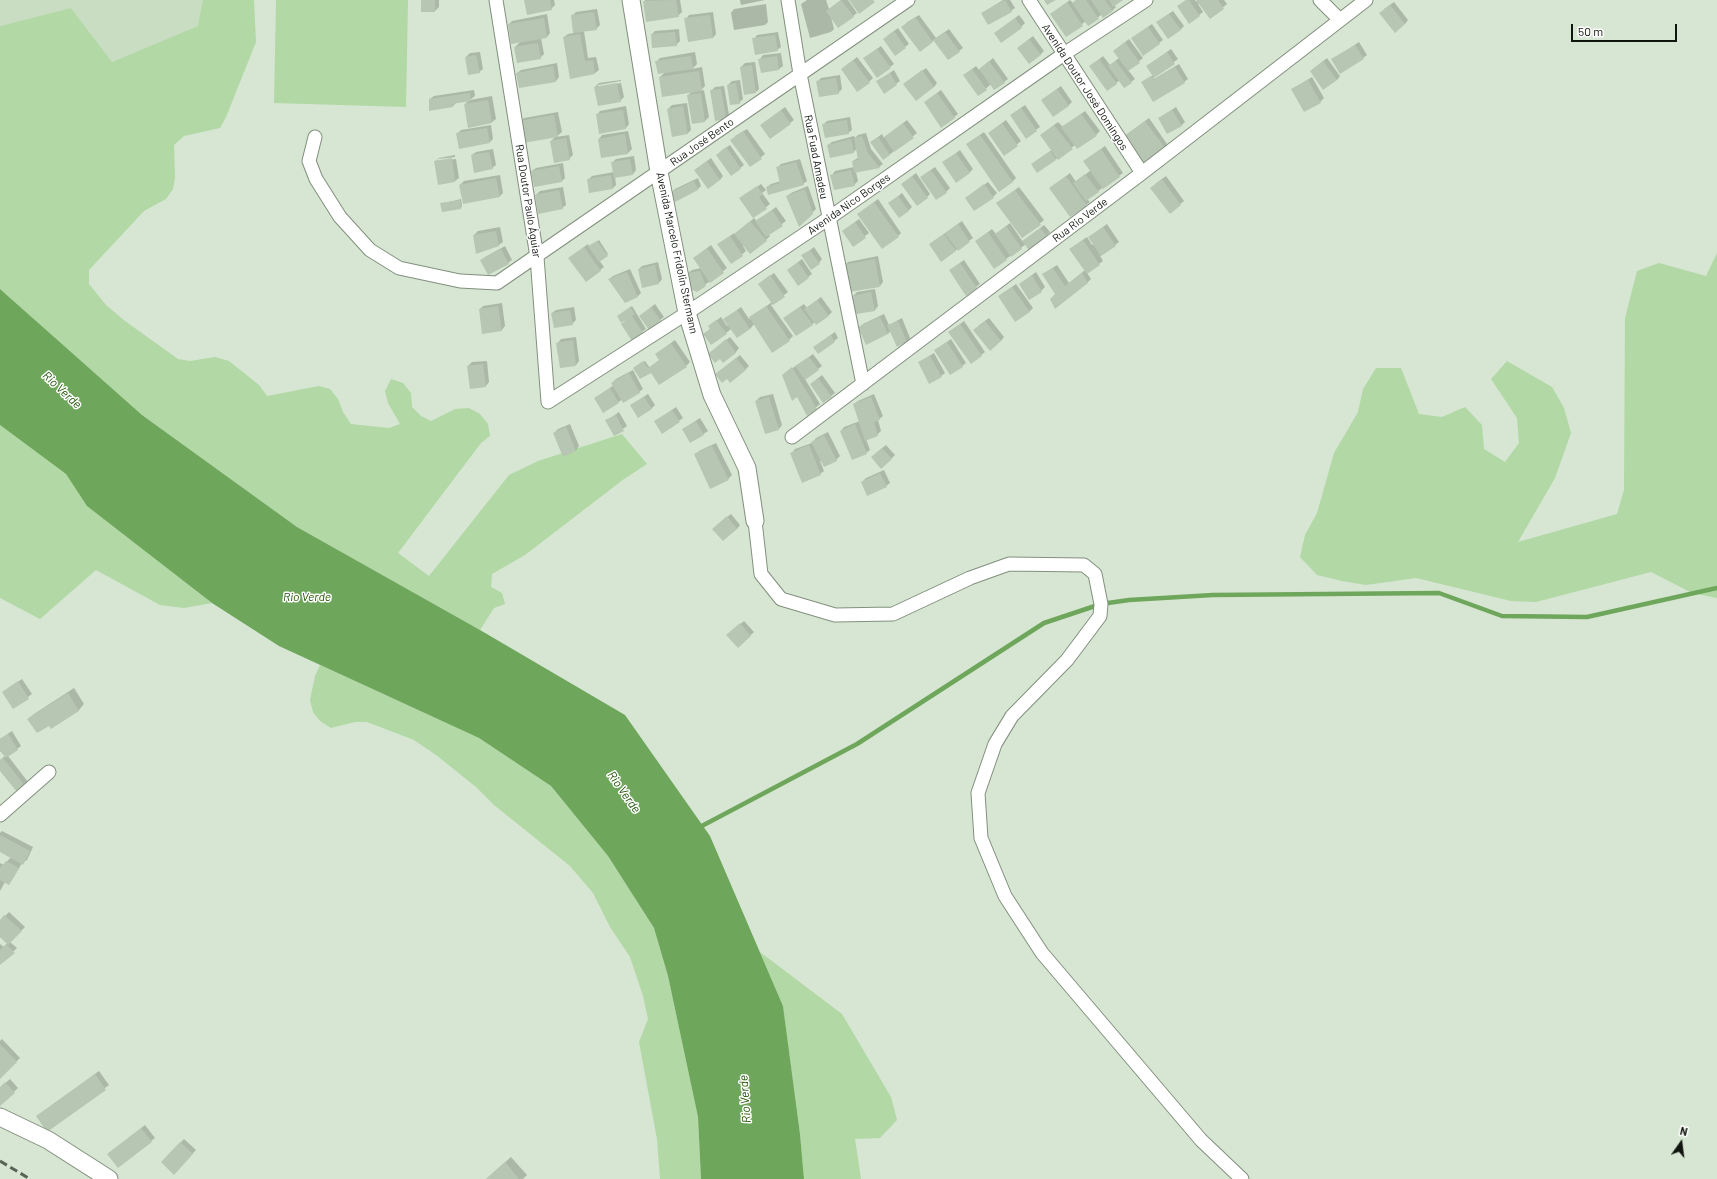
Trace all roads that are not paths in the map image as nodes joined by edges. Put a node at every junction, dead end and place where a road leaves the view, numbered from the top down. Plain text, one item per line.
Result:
1 (496, 0) edge
2 (631, 0) edge
3 (788, 0) edge
4 (908, 0) edge
5 (1029, 0) edge
6 (1146, 0) edge
7 (1320, 0) edge
8 (1366, 0) edge
9 (1340, 20) junction
10 (1064, 54) junction
11 (800, 74) junction
12 (315, 137) dead end
13 (659, 172) junction
14 (1142, 174) junction
15 (829, 218) junction
16 (537, 257) junction
17 (687, 313) junction
18 (863, 384) junction
19 (548, 402) joint
20 (792, 438) dead end
21 (755, 521) joint
22 (49, 772) dead end
23 (0, 815) edge
24 (0, 1117) edge
25 (109, 1179) edge
26 (1242, 1179) edge

1 - 16 street, Rua Doutor Paulo Águiar
2 - 13 street, Avenida Marcelo Fridolin Stermann
3 - 11 street, Rua Fuad Amadeu
4 - 11 street, Rua José Bento
5 - 10 street, Avenida Doutor José Domingos
6 - 10 street, Avenida Nico Borges
7 - 9 street
8 - 9 street, Rua Rio Verde
9 - 14 street, Rua Rio Verde
10 - 14 street, Avenida Doutor José Domingos
10 - 15 street, Avenida Nico Borges
11 - 13 street, Rua José Bento
11 - 15 street, Rua Fuad Amadeu
12 - 16 street, Rua José Bento
13 - 16 street, Rua José Bento
13 - 17 street, Avenida Marcelo Fridolin Stermann
14 - 18 street, Rua Rio Verde
15 - 17 street, Avenida Nico Borges
15 - 18 street, Rua Fuad Amadeu
16 - 19 street, Rua Doutor Paulo Águiar
17 - 19 street, Avenida Nico Borges
17 - 21 street, Avenida Marcelo Fridolin Stermann
18 - 20 street, Rua Rio Verde
21 - 26 street
22 - 23 street
24 - 25 street

